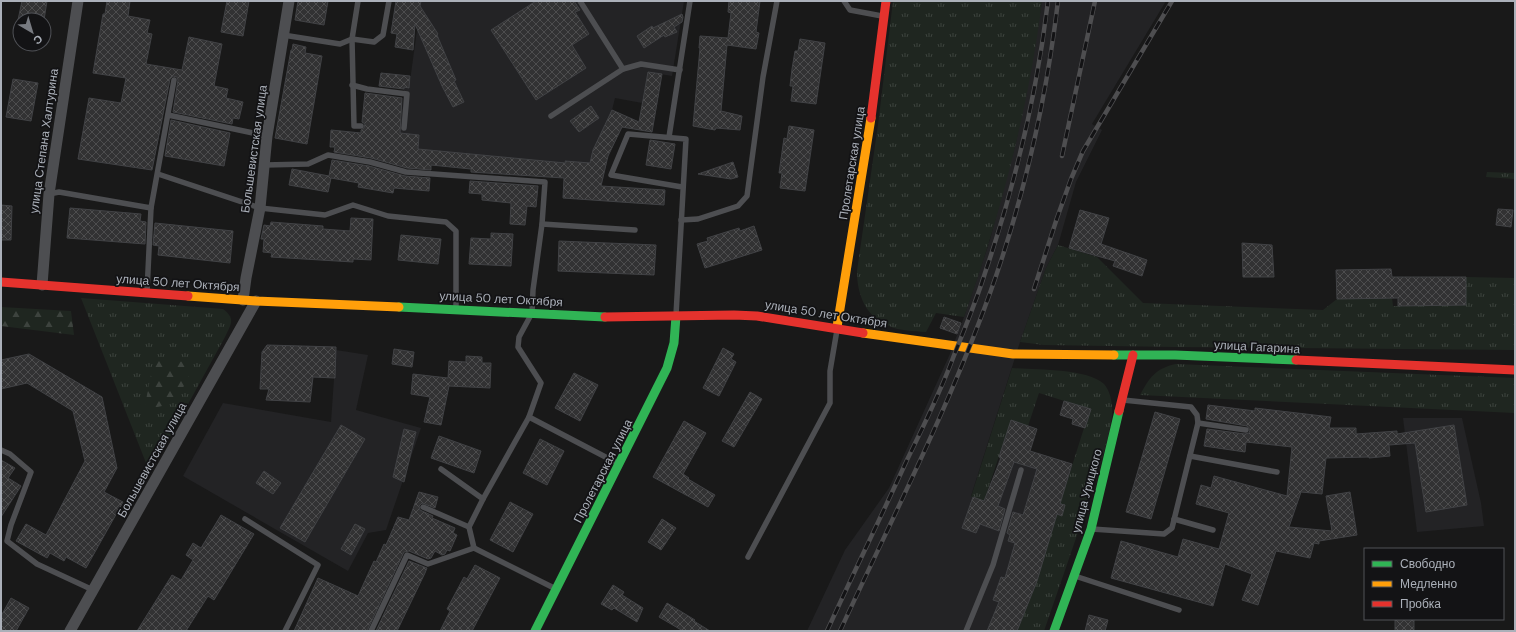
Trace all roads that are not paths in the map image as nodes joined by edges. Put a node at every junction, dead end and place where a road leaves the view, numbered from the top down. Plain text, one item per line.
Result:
1 (78, 1) edge
2 (289, 1) edge
3 (358, 1) edge
4 (389, 1) edge
5 (580, 1) edge
6 (690, 1) edge
7 (777, 1) edge
8 (844, 1) edge
9 (886, 1) edge
10 (884, 16) junction
11 (283, 35) junction
12 (352, 39) junction
13 (623, 69) junction
14 (680, 70) junction
15 (174, 80) dead end
16 (352, 85) junction
17 (168, 115) junction
18 (551, 116) dead end
19 (361, 126) dead end
20 (404, 128) dead end
21 (268, 136) junction
22 (669, 137) junction
23 (266, 165) junction
24 (158, 174) junction
25 (682, 187) junction
26 (48, 194) junction
27 (151, 208) junction
28 (260, 208) junction
29 (680, 220) junction
30 (542, 224) junction
31 (635, 230) dead end
32 (1, 282) edge
33 (42, 285) junction
34 (147, 293) junction
35 (242, 300) junction
36 (256, 301) junction
37 (456, 309) junction
38 (532, 313) junction
39 (676, 316) junction
40 (837, 327) junction
41 (999, 352) joint
42 (1133, 355) junction
43 (1515, 370) edge
44 (1123, 400) junction
45 (529, 417) junction
46 (1198, 423) junction
47 (1246, 430) dead end
48 (1, 450) edge
49 (1190, 456) junction
50 (619, 464) junction
51 (441, 469) dead end
52 (1021, 470) dead end
53 (1277, 472) dead end
54 (483, 499) junction
55 (423, 507) dead end
56 (245, 518) dead end
57 (1174, 519) junction
58 (469, 527) junction
59 (1091, 529) junction
60 (1213, 530) dead end
61 (474, 548) junction
62 (748, 557) dead end
63 (1074, 575) junction
64 (556, 589) junction
65 (93, 590) junction
66 (1179, 610) dead end
67 (70, 631) edge
68 (285, 631) edge
69 (371, 631) edge
70 (535, 631) edge
71 (966, 631) edge
72 (1054, 631) edge

1 - 26 street, улица Степана Халтурина
2 - 11 street, Большевистская улица
3 - 12 lane
4 - 12 lane
5 - 13 lane
6 - 14 lane
7 - 29 lane
8 - 10 lane
9 - 10 main road, Пролетарская улица
10 - 40 main road, Пролетарская улица
11 - 12 lane
11 - 21 street, Большевистская улица
12 - 16 lane
13 - 14 lane
13 - 18 lane
14 - 22 lane
15 - 17 lane
16 - 19 lane
16 - 20 lane
17 - 21 lane
17 - 24 lane
21 - 23 street, Большевистская улица
22 - 25 lane
22 - 25 lane
23 - 28 street, Большевистская улица
23 - 30 lane
24 - 27 lane
24 - 28 lane
25 - 29 lane
26 - 27 lane
26 - 33 street, улица Степана Халтурина
27 - 34 lane
28 - 35 street, Большевистская улица
28 - 37 lane
29 - 39 lane
30 - 31 lane
30 - 38 lane
32 - 33 main road, улица 50 лет Октября
33 - 34 main road, улица 50 лет Октября
34 - 35 main road, улица 50 лет Октября
35 - 36 main road, улица 50 лет Октября
36 - 37 main road, улица 50 лет Октября
36 - 65 street, Большевистская улица
37 - 38 main road, улица 50 лет Октября
38 - 39 main road, улица 50 лет Октября
38 - 45 lane
39 - 40 main road, улица 50 лет Октября
39 - 50 main road, Пролетарская улица
40 - 41 main road, улица 50 лет Октября
40 - 62 lane
41 - 42 main road, улица Гагарина
42 - 43 main road, улица Гагарина
42 - 44 main road, улица Урицкого
44 - 46 lane
44 - 59 main road, улица Урицкого
45 - 50 lane
45 - 54 lane
46 - 47 lane
46 - 49 lane
48 - 65 lane
49 - 53 lane
49 - 57 lane
50 - 64 main road, Пролетарская улица
51 - 54 lane
52 - 71 lane
54 - 58 lane
55 - 58 lane
56 - 68 lane
57 - 59 lane
57 - 60 lane
58 - 61 lane
59 - 63 main road, улица Урицкого
61 - 64 lane
61 - 69 lane
63 - 66 lane
63 - 72 main road, улица Урицкого
64 - 70 main road, Пролетарская улица
65 - 67 street, Большевистская улица

